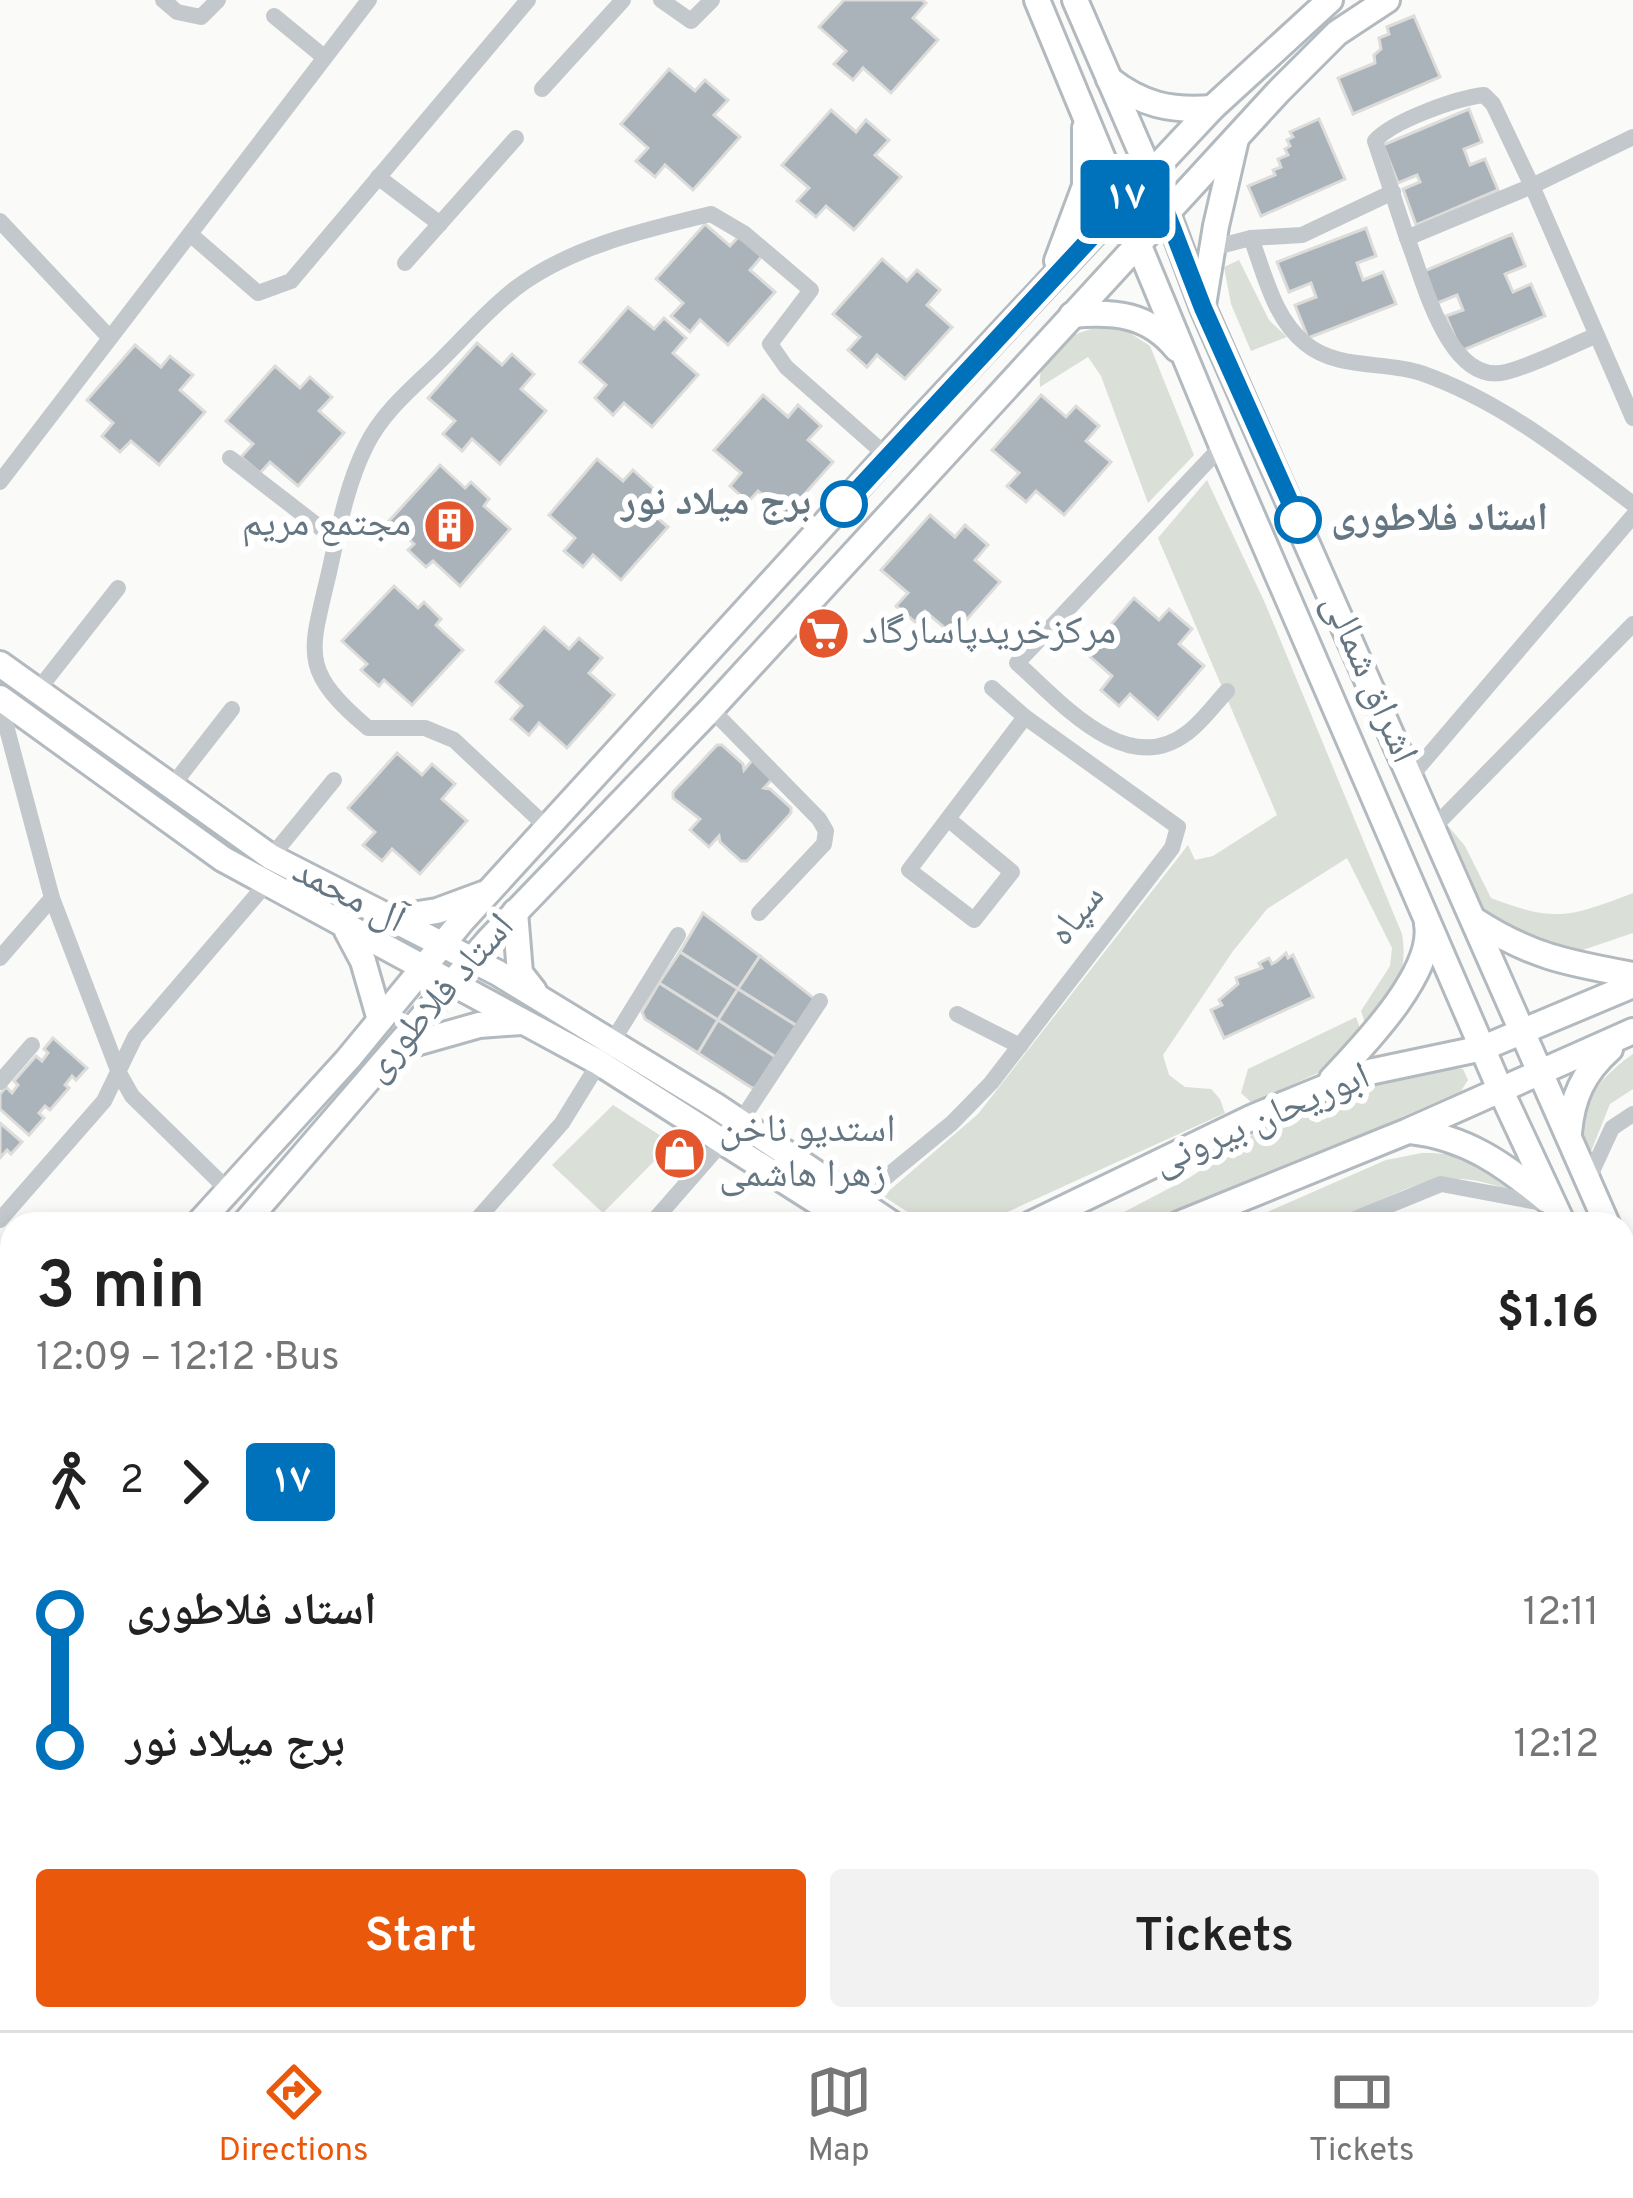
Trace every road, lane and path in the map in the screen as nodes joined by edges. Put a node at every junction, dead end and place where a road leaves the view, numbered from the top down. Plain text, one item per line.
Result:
1 (218, 0) edge
2 (369, 0) edge
3 (528, 0) edge
4 (623, 0) edge
5 (662, 0) edge
6 (712, 0) edge
7 (1037, 0) edge
8 (1075, 0) edge
9 (1330, 0) edge
10 (1387, 0) edge
11 (170, 6) edge
12 (274, 16) dead end
13 (324, 57) junction
14 (1108, 79) junction
15 (542, 89) dead end
16 (1083, 107) junction
17 (1212, 109) junction
18 (1237, 136) junction
19 (1633, 137) edge
20 (517, 138) dead end
21 (1151, 173) junction
22 (378, 177) junction
23 (1532, 186) junction
24 (1393, 192) junction
25 (1122, 202) junction
26 (1167, 212) junction
27 (0, 221) edge
28 (440, 224) junction
29 (190, 234) junction
30 (1251, 238) junction
31 (1407, 238) junction
32 (1139, 243) junction
33 (1212, 248) junction
34 (405, 263) dead end
35 (1045, 286) junction
36 (1203, 308) junction
37 (1072, 315) junction
38 (1595, 336) junction
39 (110, 337) junction
40 (1184, 358) junction
41 (1633, 418) edge
42 (1222, 446) junction
43 (887, 455) junction
44 (230, 458) dead end
45 (0, 482) edge
46 (1633, 504) edge
47 (1633, 516) edge
48 (336, 540) junction
49 (118, 588) dead end
50 (1633, 624) edge
51 (0, 664) edge
52 (992, 688) dead end
53 (38, 691) junction
54 (1227, 691) dead end
55 (0, 700) edge
56 (232, 709) dead end
57 (710, 709) junction
58 (1025, 717) junction
59 (1412, 776) junction
60 (334, 780) dead end
61 (172, 786) junction
62 (948, 819) junction
63 (548, 828) junction
64 (1438, 837) junction
65 (271, 857) junction
66 (1404, 862) junction
67 (266, 884) junction
68 (491, 890) junction
69 (52, 898) junction
70 (1424, 909) junction
71 (515, 912) junction
72 (760, 913) dead end
73 (386, 919) junction
74 (1476, 921) junction
75 (346, 928) junction
76 (678, 935) dead end
77 (442, 945) junction
78 (0, 958) edge
79 (472, 960) junction
80 (422, 969) junction
81 (1633, 975) edge
82 (451, 985) junction
83 (1633, 985) edge
84 (539, 997) junction
85 (820, 1001) dead end
86 (957, 1014) dead end
87 (380, 1020) junction
88 (521, 1022) junction
89 (1523, 1031) junction
90 (1633, 1031) edge
91 (32, 1046) dead end
92 (1020, 1046) junction
93 (1483, 1048) junction
94 (396, 1049) junction
95 (605, 1052) junction
96 (1541, 1072) junction
97 (119, 1073) junction
98 (0, 1082) edge
99 (1323, 1088) junction
100 (1500, 1089) junction
101 (1633, 1114) edge
102 (732, 1131) junction
103 (1408, 1131) junction
104 (1568, 1136) junction
105 (1588, 1180) junction
106 (1125, 1182) junction
107 (228, 1190) junction
108 (7, 1212) edge
109 (209, 1212) edge
110 (254, 1212) edge
111 (484, 1212) edge
112 (661, 1212) edge
113 (823, 1212) edge
114 (853, 1212) edge
115 (855, 1212) edge
116 (1058, 1212) edge
117 (1089, 1212) edge
118 (1211, 1212) edge
119 (1372, 1212) edge
120 (1547, 1212) edge
121 (1554, 1212) edge
122 (1557, 1212) edge
123 (1602, 1212) edge

1 - 11 street
2 - 13 street
3 - 22 street
4 - 15 street
5 - 6 street
7 - 16 main road, اشراق شمالی
8 - 14 main road, اشراق شمالی
9 - 17 main road, استاد فلاطوری
10 - 18 main road, استاد فلاطوری
12 - 13 street
13 - 29 street
14 - 17 main road
14 - 21 main road, اشراق شمالی
16 - 25 main road, اشراق شمالی
16 - 35 main road
17 - 21 main road, استاد فلاطوری
18 - 26 main road, استاد فلاطوری
18 - 33 main road
19 - 23 street
20 - 28 street
21 - 25 main road, استاد فلاطوری
21 - 26 main road, اشراق شمالی
22 - 28 street
22 - 29 street
23 - 24 street
23 - 31 street
23 - 38 street
24 - 30 street
24 - 31 street
25 - 32 main road, اشراق شمالی
25 - 35 main road, استاد فلاطوری
26 - 32 main road, استاد فلاطوری
26 - 36 main road, اشراق شمالی
27 - 39 street
28 - 34 street
29 - 39 street
30 - 33 street
30 - 46 street
31 - 38 street
32 - 37 main road, استاد فلاطوری
32 - 40 main road, اشراق شمالی
33 - 36 main road
35 - 43 main road, استاد فلاطوری
36 - 59 main road, اشراق شمالی
37 - 40 main road
37 - 57 main road, استاد فلاطوری
38 - 41 street
39 - 45 street
40 - 42 main road, اشراق شمالی
42 - 54 street
42 - 66 main road, اشراق شمالی
43 - 48 street
43 - 63 main road, استاد فلاطوری
44 - 48 street
47 - 59 street
48 - 63 street
49 - 53 street
50 - 64 street
51 - 53 main road, آل محمد
52 - 58 street, سپاه
53 - 61 main road, آل محمد
55 - 67 main road, آل محمد
55 - 69 street
56 - 61 street
57 - 71 main road, استاد فلاطوری
57 - 72 street
58 - 62 street
58 - 92 street, سپاه
59 - 64 main road, اشراق شمالی
60 - 65 street
61 - 65 main road, آل محمد
62 - 62 street
63 - 68 main road, استاد فلاطوری
64 - 66 main road
64 - 74 main road, اشراق شمالی
65 - 73 main road, آل محمد
66 - 70 main road, اشراق شمالی
67 - 75 main road, آل محمد
67 - 97 street
68 - 73 main road
68 - 77 main road, استاد فلاطوری
69 - 78 street
69 - 97 street
70 - 93 main road, اشراق شمالی
70 - 99 main road
71 - 79 main road, استاد فلاطوری
71 - 84 main road
73 - 77 main road, آل محمد
74 - 81 main road
74 - 89 main road, اشراق شمالی
75 - 80 main road, آل محمد
75 - 87 main road
76 - 95 street
77 - 79 main road, آل محمد
77 - 80 main road, استاد فلاطوری
79 - 82 main road, استاد فلاطوری
79 - 84 main road, آل محمد
80 - 82 main road, آل محمد
80 - 87 main road, استاد فلاطوری
82 - 88 main road, آل محمد
82 - 94 main road, استاد فلاطوری
83 - 89 main road, ابوریحان بیرونی
84 - 95 main road, آل محمد
85 - 102 street
86 - 92 street
87 - 107 main road, استاد فلاطوری
88 - 94 main road
88 - 95 main road, آل محمد
89 - 93 main road, ابوریحان بیرونی
89 - 96 main road, اشراق شمالی
90 - 96 main road, ابوریحان بیرونی
90 - 104 main road
91 - 98 street
92 - 115 street, سپاه
93 - 99 main road, ابوریحان بیرونی
93 - 100 main road, اشراق شمالی
94 - 110 main road, استاد فلاطوری
95 - 102 main road, آل محمد
95 - 111 street
96 - 100 main road, ابوریحان بیرونی
96 - 104 main road, اشراق شمالی
97 - 107 street
97 - 108 street
99 - 106 main road, ابوریحان بیرونی
100 - 103 main road, ابوریحان بیرونی
100 - 122 main road, اشراق شمالی
101 - 105 street
102 - 112 street
102 - 113 main road, آل محمد
102 - 114 main road, آل محمد
103 - 118 main road, ابوریحان بیرونی
103 - 121 main road
104 - 105 main road, اشراق شمالی
105 - 123 main road, اشراق شمالی
106 - 116 main road, ابوریحان بیرونی
106 - 117 main road
107 - 109 main road, استاد فلاطوری
119 - 120 street

